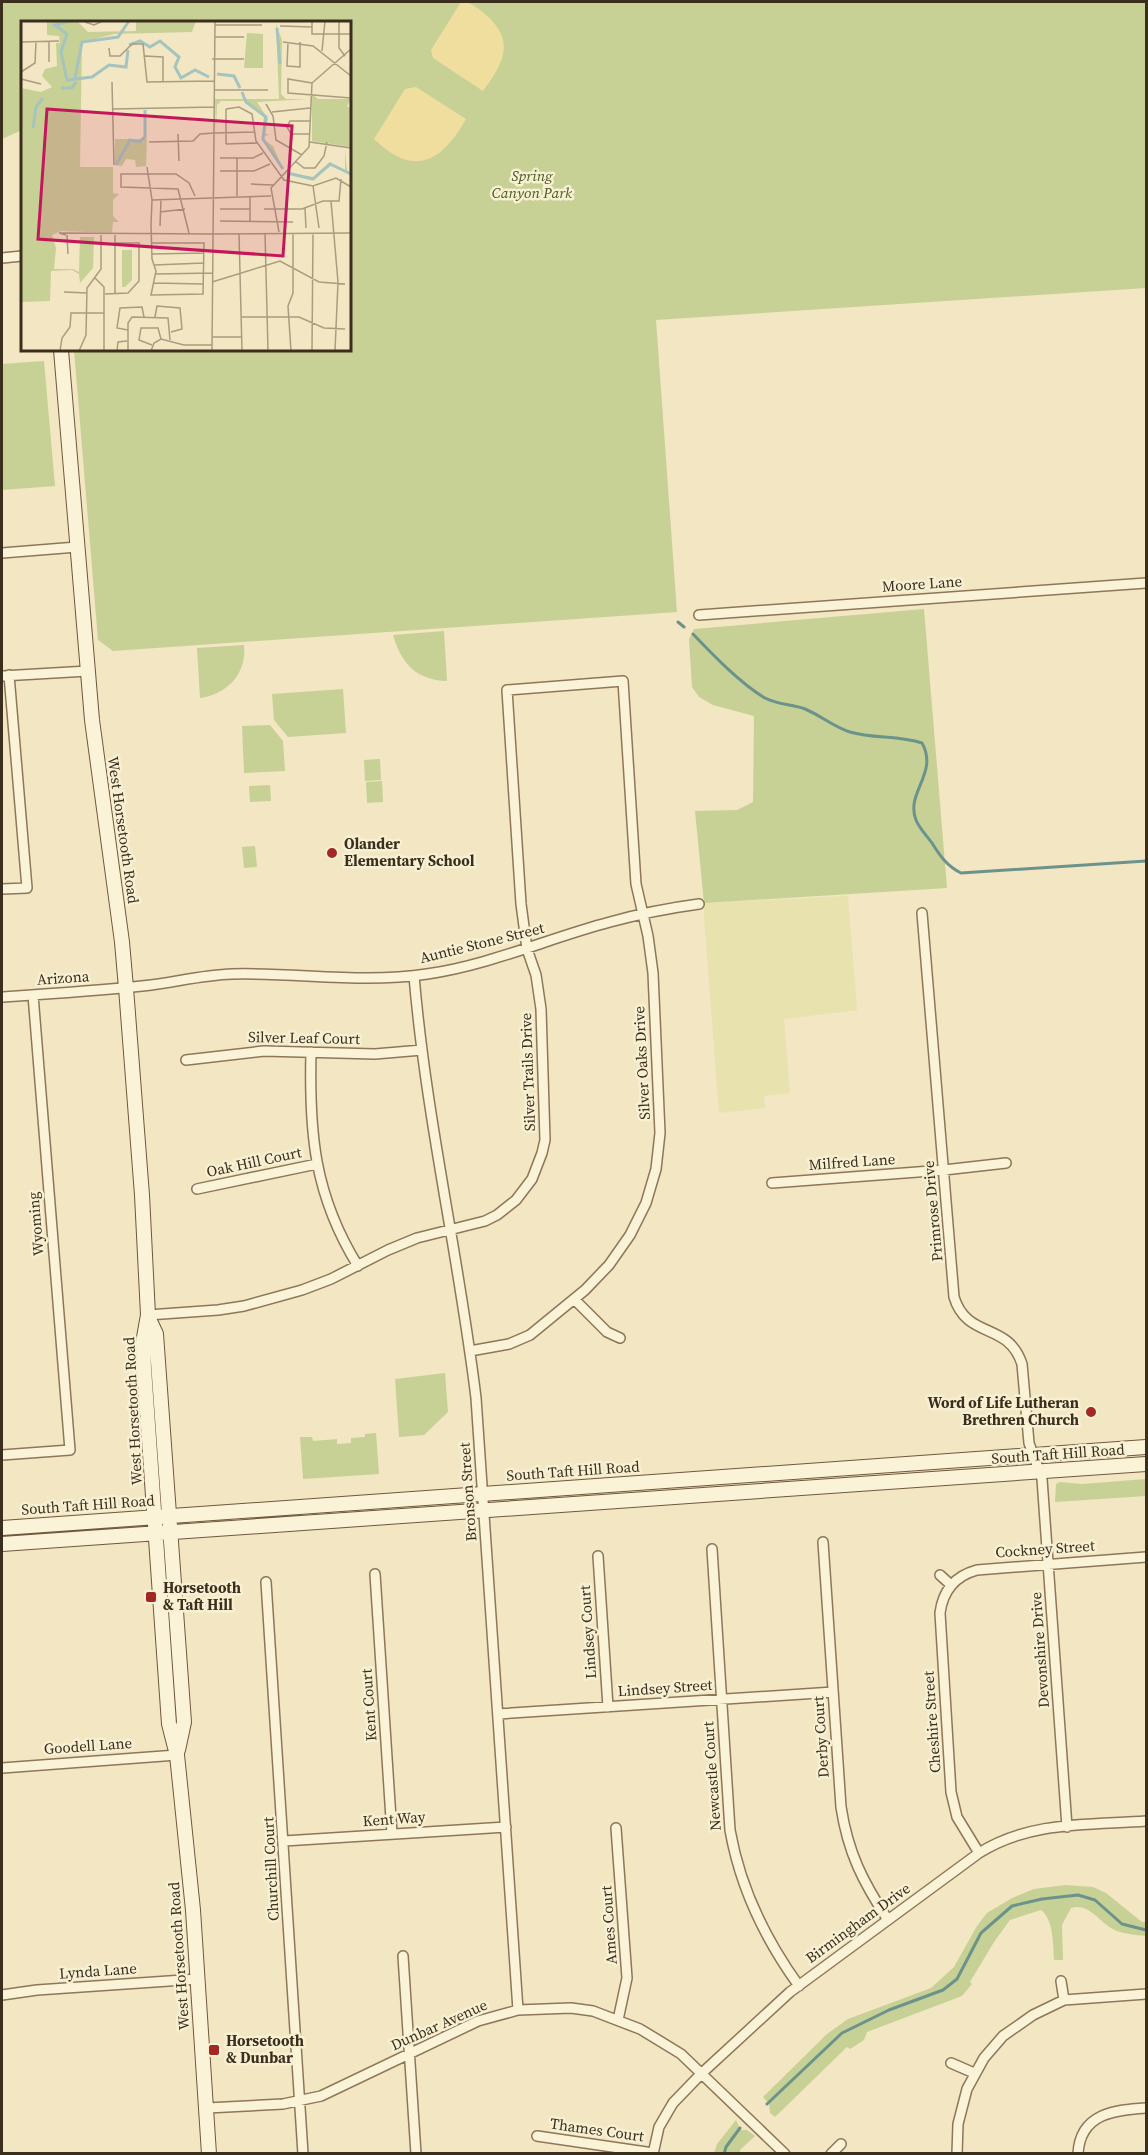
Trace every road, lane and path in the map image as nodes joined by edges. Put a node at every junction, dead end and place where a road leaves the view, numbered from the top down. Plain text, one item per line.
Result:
1 (21, 256) edge
2 (2, 258) edge
3 (61, 351) edge
4 (77, 547) junction
5 (2, 553) edge
6 (1146, 583) edge
7 (699, 615) dead end
8 (88, 671) junction
9 (5, 676) edge
10 (623, 681) joint
11 (2, 889) edge
12 (699, 904) dead end
13 (643, 913) junction
14 (922, 913) dead end
15 (527, 949) junction
16 (414, 976) junction
17 (126, 988) junction
18 (33, 995) junction
19 (2, 997) edge
20 (422, 1050) junction
21 (311, 1052) junction
22 (186, 1060) dead end
23 (1006, 1163) dead end
24 (317, 1164) junction
25 (944, 1170) junction
26 (772, 1183) dead end
27 (197, 1189) dead end
28 (450, 1230) junction
29 (357, 1266) junction
30 (574, 1299) junction
31 (148, 1315) junction
32 (620, 1338) dead end
33 (470, 1351) junction
34 (1146, 1447) edge
35 (2, 1455) edge
36 (1032, 1455) junction
37 (1146, 1464) edge
38 (1040, 1471) junction
39 (484, 1494) junction
40 (485, 1510) junction
41 (162, 1516) junction
42 (2, 1528) edge
43 (163, 1533) junction
44 (823, 1542) dead end
45 (2, 1544) edge
46 (712, 1549) dead end
47 (598, 1556) dead end
48 (1146, 1557) edge
49 (1049, 1564) junction
50 (375, 1574) dead end
51 (940, 1575) dead end
52 (266, 1582) dead end
53 (951, 1585) junction
54 (833, 1692) junction
55 (722, 1699) junction
56 (608, 1707) junction
57 (498, 1714) junction
58 (177, 1755) junction
59 (2, 1768) edge
60 (1146, 1821) edge
61 (506, 1827) junction
62 (1067, 1827) junction
63 (616, 1828) dead end
64 (392, 1834) junction
65 (284, 1840) junction
66 (979, 1853) junction
67 (888, 1920) junction
68 (403, 1956) dead end
69 (198, 1979) junction
70 (1061, 1981) dead end
71 (799, 1986) junction
72 (1146, 1994) edge
73 (2, 1995) edge
74 (1064, 2000) junction
75 (518, 2010) junction
76 (618, 2020) junction
77 (409, 2054) junction
78 (951, 2062) dead end
79 (702, 2073) junction
80 (974, 2073) junction
81 (299, 2102) junction
82 (207, 2108) junction
83 (1146, 2108) edge
84 (537, 2136) dead end
85 (841, 2144) dead end
86 (653, 2153) edge
87 (209, 2154) edge
88 (303, 2154) edge
89 (416, 2154) edge
90 (785, 2154) edge
91 (831, 2154) edge
92 (957, 2154) edge
93 (1078, 2154) edge

1 - 2 street
3 - 4 main road, West Horsetooth Road
4 - 5 street
4 - 8 main road, West Horsetooth Road
6 - 7 street, Moore Lane
8 - 9 street
8 - 17 main road, West Horsetooth Road
9 - 11 street
10 - 13 street, Silver Oaks Drive
10 - 15 street, Silver Trails Drive
12 - 13 street, Auntie Stone Street
13 - 15 street, Auntie Stone Street
13 - 30 street, Silver Oaks Drive
14 - 25 street, Primrose Drive
15 - 16 street, Auntie Stone Street
15 - 28 street, Silver Trails Drive
16 - 17 street, Auntie Stone Street
16 - 20 street, Bronson Street
17 - 18 street, Arizona
17 - 31 main road, West Horsetooth Road
18 - 19 street, Arizona
18 - 35 street, Wyoming
20 - 21 street, Silver Leaf Court
20 - 28 street, Bronson Street
21 - 22 street, Silver Leaf Court
21 - 24 street
23 - 25 street, Milfred Lane
24 - 27 street, Oak Hill Court
24 - 29 street
25 - 26 street, Milfred Lane
25 - 36 street, Primrose Drive
28 - 29 street, Silver Trails Drive
28 - 33 street, Bronson Street
29 - 31 street, Silver Trails Drive
30 - 32 street
30 - 33 street, Silver Oaks Drive
31 - 41 main road, West Horsetooth Road
33 - 39 street, Bronson Street
34 - 36 main road, South Taft Hill Road
36 - 38 street, Primrose Drive
36 - 39 main road, South Taft Hill Road
37 - 38 main road, South Taft Hill Road
38 - 40 main road, South Taft Hill Road
38 - 49 street, Devonshire Drive
39 - 40 street, Bronson Street
39 - 41 main road, South Taft Hill Road
40 - 43 main road, South Taft Hill Road
40 - 57 street, Bronson Street
41 - 42 main road, South Taft Hill Road
41 - 43 main road, West Horsetooth Road
43 - 45 main road, South Taft Hill Road
43 - 58 main road, West Horsetooth Road
44 - 54 street, Derby Court
46 - 55 street, Newcastle Court
47 - 56 street, Lindsey Court
48 - 49 street, Cockney Street
49 - 53 street, Cockney Street
49 - 62 street, Devonshire Drive
50 - 64 street, Kent Court
51 - 53 street
52 - 65 street, Churchill Court
53 - 66 street, Cheshire Street
54 - 55 street, Lindsey Street
54 - 67 street, Derby Court
55 - 56 street, Lindsey Street
55 - 71 street, Newcastle Court
56 - 57 street, Lindsey Street
57 - 61 street, Bronson Street
58 - 59 street, Goodell Lane
58 - 69 main road, West Horsetooth Road
60 - 62 street, Birmingham Drive
61 - 64 street, Kent Way
61 - 75 street, Bronson Street
62 - 66 street, Birmingham Drive
63 - 76 street, Ames Court
64 - 65 street, Kent Way
65 - 81 street, Churchill Court
66 - 67 street, Birmingham Drive
67 - 71 street, Birmingham Drive
68 - 77 street
69 - 73 street, Lynda Lane
69 - 82 main road, West Horsetooth Road
70 - 74 street
71 - 79 street, Birmingham Drive
72 - 74 street
74 - 80 street
75 - 76 street, Dunbar Avenue
75 - 77 street, Dunbar Avenue
76 - 79 street, Dunbar Avenue
77 - 81 street, Dunbar Avenue
77 - 89 street
78 - 80 street
79 - 86 street, Birmingham Drive
79 - 90 street, Dunbar Avenue
80 - 92 street
81 - 82 street, Dunbar Avenue
81 - 88 street, Churchill Court
82 - 87 main road, West Horsetooth Road
83 - 93 street
84 - 86 street, Thames Court
85 - 91 street

